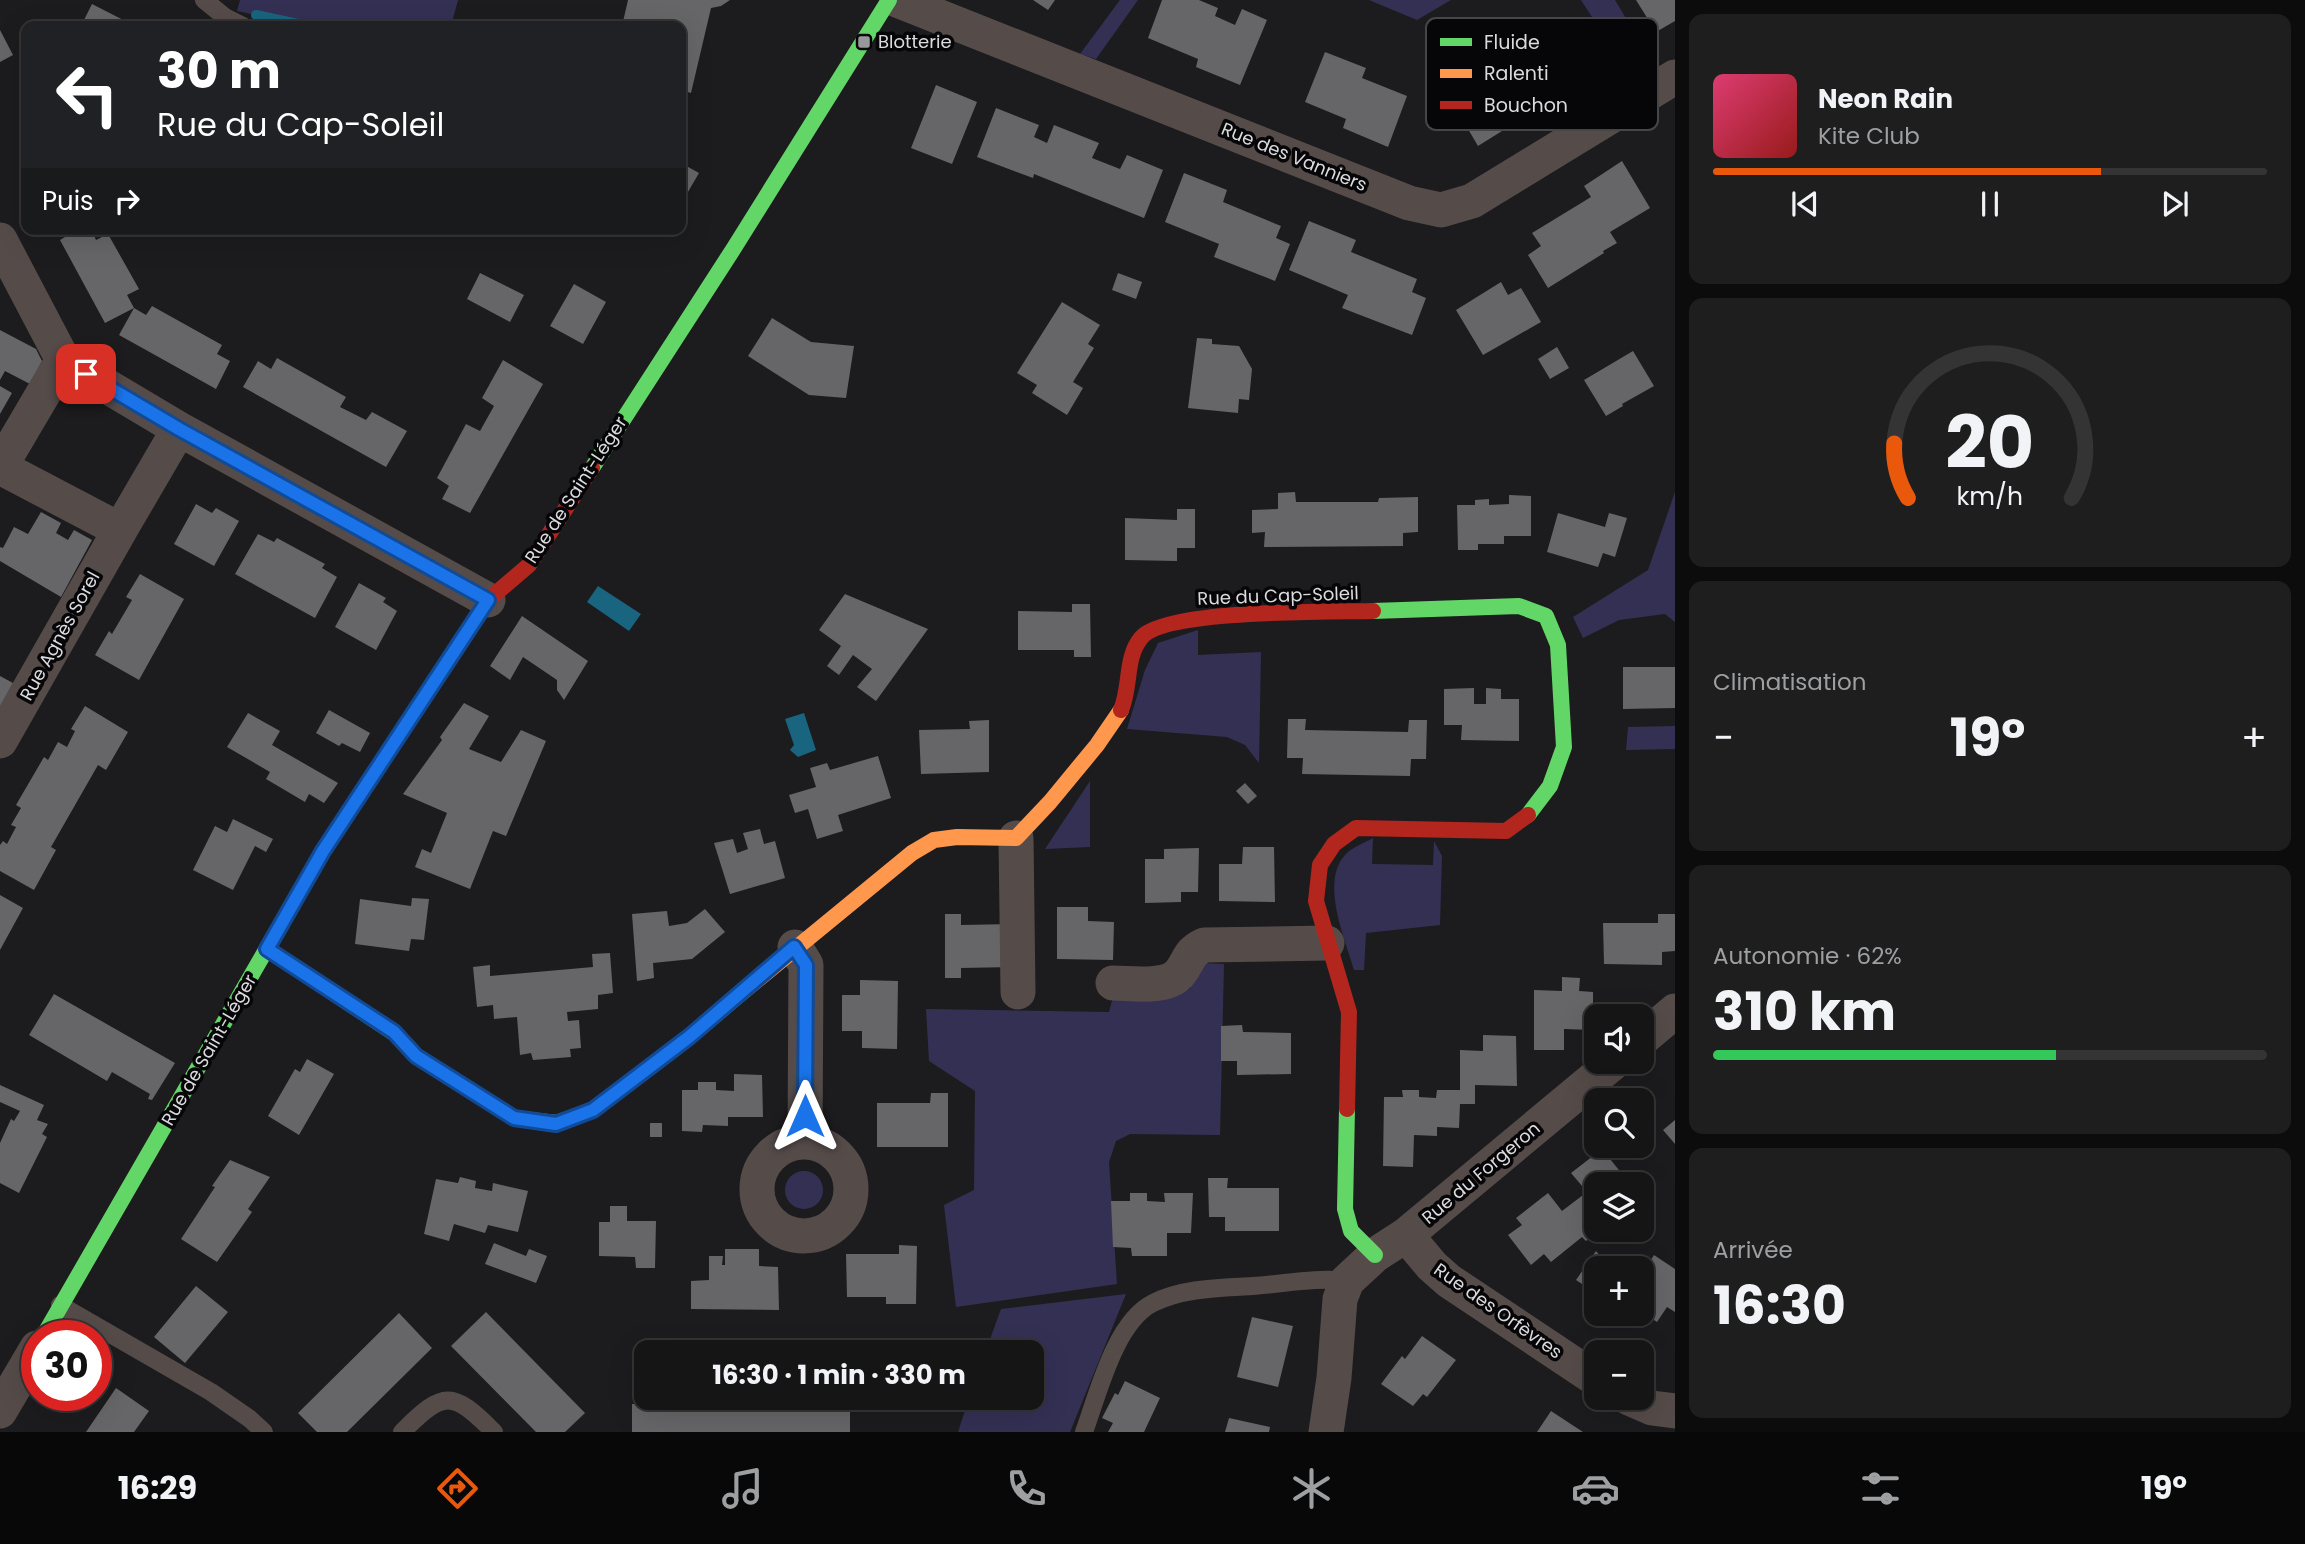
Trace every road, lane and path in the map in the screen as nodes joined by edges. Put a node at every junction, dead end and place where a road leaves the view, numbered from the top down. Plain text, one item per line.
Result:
1 (204, 0) edge
2 (889, 0) edge
3 (897, 0) edge
4 (233, 21) edge
5 (1675, 77) edge
6 (1658, 87) edge
7 (1588, 130) edge
8 (0, 240) edge
9 (63, 360) junction
10 (179, 429) junction
11 (120, 530) junction
12 (488, 600) junction
13 (0, 741) edge
14 (1016, 838) junction
15 (1327, 943) junction
16 (794, 947) junction
17 (267, 949) junction
18 (1113, 983) dead end
19 (1018, 992) dead end
20 (1675, 1011) edge
21 (1654, 1029) edge
22 (1600, 1074) edge
23 (805, 1142) dead end
24 (1406, 1235) junction
25 (1375, 1255) junction
26 (1347, 1282) junction
27 (60, 1305) junction
28 (52, 1320) edge
29 (1584, 1371) edge
30 (21, 1376) edge
31 (1654, 1408) edge
32 (1675, 1410) edge
33 (0, 1411) edge
34 (264, 1432) edge
35 (402, 1432) edge
36 (494, 1432) edge
37 (1084, 1432) edge
38 (1326, 1432) edge

1 - 4 lane
2 - 12 street, Rue de Saint-Léger
3 - 7 street, Rue des Vanniers
5 - 6 street, Rue des Vanniers
8 - 9 street
9 - 10 street
9 - 11 street
10 - 11 street, Rue Agnès Sorel
10 - 12 street
11 - 13 street, Rue Agnès Sorel
12 - 17 street, Rue de Saint-Léger
14 - 15 street, Rue du Cap-Soleil
14 - 16 street
14 - 19 street
15 - 18 street
15 - 25 street, Rue du Cap-Soleil
16 - 17 street
16 - 23 street
17 - 27 street, Rue de Saint-Léger
20 - 21 street
22 - 24 street, Rue du Forgeron
24 - 25 street, Rue du Forgeron
24 - 29 street, Rue des Orfèvres
25 - 26 street, Rue du Forgeron
26 - 37 lane
26 - 38 street
27 - 28 street, Rue de Saint-Léger
27 - 34 lane
30 - 33 street
31 - 32 street
35 - 36 lane

